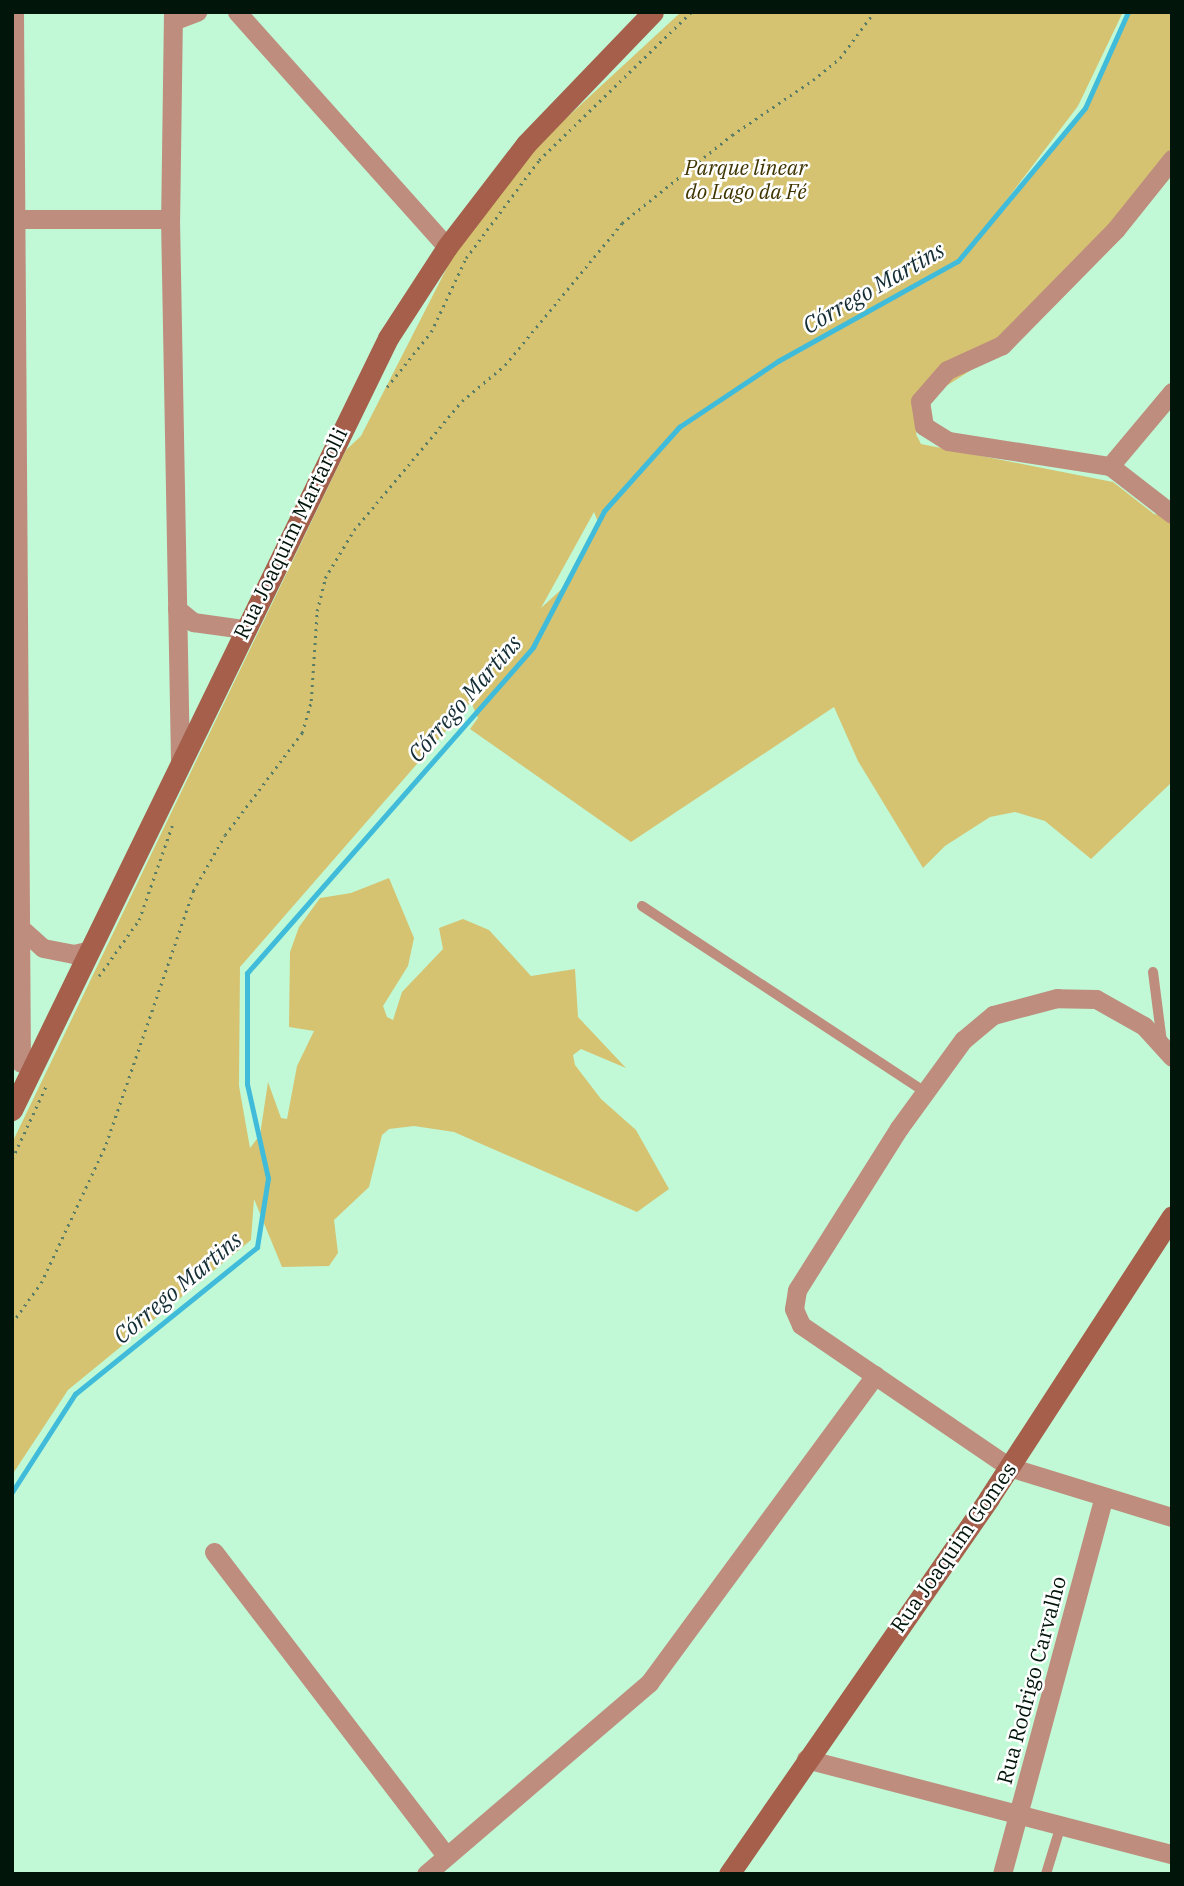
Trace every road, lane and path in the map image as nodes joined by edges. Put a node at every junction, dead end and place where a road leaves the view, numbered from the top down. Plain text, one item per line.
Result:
1 (14, 12) edge
2 (197, 12) edge
3 (237, 12) edge
4 (691, 12) edge
5 (874, 12) edge
6 (644, 15) edge
7 (173, 17) edge
8 (1172, 159) edge
9 (14, 219) edge
10 (170, 219) junction
11 (447, 247) junction
12 (1172, 392) edge
13 (379, 397) dead end
14 (1110, 466) junction
15 (1172, 514) edge
16 (177, 609) junction
17 (243, 629) junction
18 (16, 716) edge
19 (180, 760) junction
20 (177, 814) dead end
21 (642, 906) dead end
22 (24, 931) junction
23 (90, 950) junction
24 (1153, 972) dead end
25 (98, 978) dead end
26 (1167, 1050) edge
27 (30, 1066) edge
28 (925, 1092) junction
29 (12, 1110) edge
30 (12, 1159) edge
31 (1172, 1216) edge
32 (12, 1322) edge
33 (875, 1375) junction
34 (1009, 1466) junction
35 (1103, 1499) junction
36 (1172, 1517) edge
37 (214, 1552) dead end
38 (806, 1759) junction
39 (1018, 1813) junction
40 (1061, 1825) junction
41 (1172, 1854) edge
42 (437, 1866) edge
43 (729, 1874) edge
44 (1002, 1874) edge
45 (1046, 1874) edge

1 - 9 street
2 - 7 street
3 - 11 street
4 - 13 path
5 - 32 path
6 - 11 street, Rua Joaquim Martarolli
7 - 10 street
8 - 14 street
9 - 10 street
9 - 18 street
10 - 16 street
11 - 17 street, Rua Joaquim Martarolli
12 - 14 street
14 - 15 street
16 - 17 street
16 - 19 street
17 - 19 street, Rua Joaquim Martarolli
18 - 22 street
19 - 23 street, Rua Joaquim Martarolli
20 - 25 path
21 - 28 lane
22 - 23 street
22 - 27 street
23 - 27 street, Rua Joaquim Martarolli
24 - 26 lane
26 - 28 street
27 - 29 street, Rua Joaquim Martarolli
27 - 30 path
28 - 33 street
31 - 34 street, Rua Joaquim Gomes
33 - 34 street
33 - 42 street
34 - 35 street
34 - 38 street, Rua Joaquim Gomes
35 - 36 street
35 - 39 street, Rua Rodrigo Carvalho
37 - 42 street
38 - 39 street
38 - 43 street, Rua Joaquim Gomes
39 - 40 street
39 - 44 street, Rua Rodrigo Carvalho
40 - 41 street
40 - 45 lane

